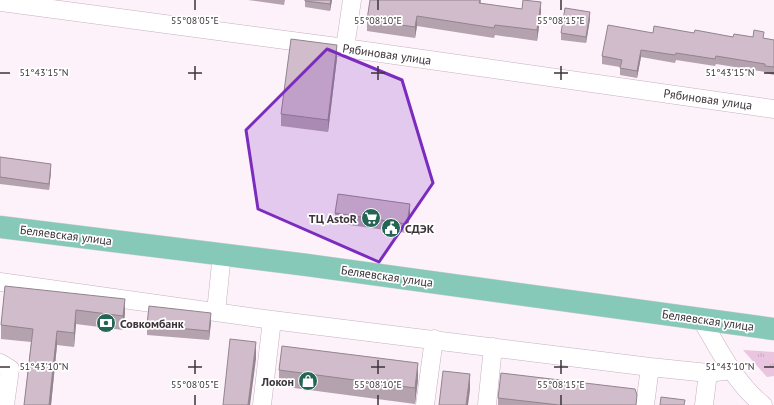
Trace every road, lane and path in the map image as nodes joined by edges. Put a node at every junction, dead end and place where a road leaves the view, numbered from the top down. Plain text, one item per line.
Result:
1 (352, 0) edge
2 (0, 2) edge
3 (345, 48) junction
4 (774, 109) edge
5 (0, 227) edge
6 (222, 254) junction
7 (0, 282) edge
8 (216, 312) junction
9 (701, 319) junction
10 (272, 320) junction
11 (774, 329) edge
12 (434, 339) junction
13 (493, 347) junction
14 (0, 363) edge
15 (650, 367) junction
16 (732, 370) junction
17 (708, 373) junction
18 (774, 400) edge
19 (5, 405) edge
20 (262, 405) edge
21 (425, 405) edge
22 (486, 405) edge
23 (645, 405) edge
24 (704, 405) edge
25 (763, 405) edge
26 (769, 405) edge

1 - 3 street
2 - 3 street, Рябиновая улица
3 - 4 street, Рябиновая улица
5 - 6 main road, Беляевская улица
6 - 8 street
6 - 9 main road, Беляевская улица
7 - 8 street
8 - 10 street
9 - 11 main road, Беляевская улица
9 - 16 street
10 - 12 street
10 - 20 street
12 - 13 street
12 - 21 street
13 - 15 street
13 - 22 street
14 - 19 street
15 - 17 street
15 - 23 street
16 - 17 street
16 - 25 street
17 - 24 street
18 - 26 street

